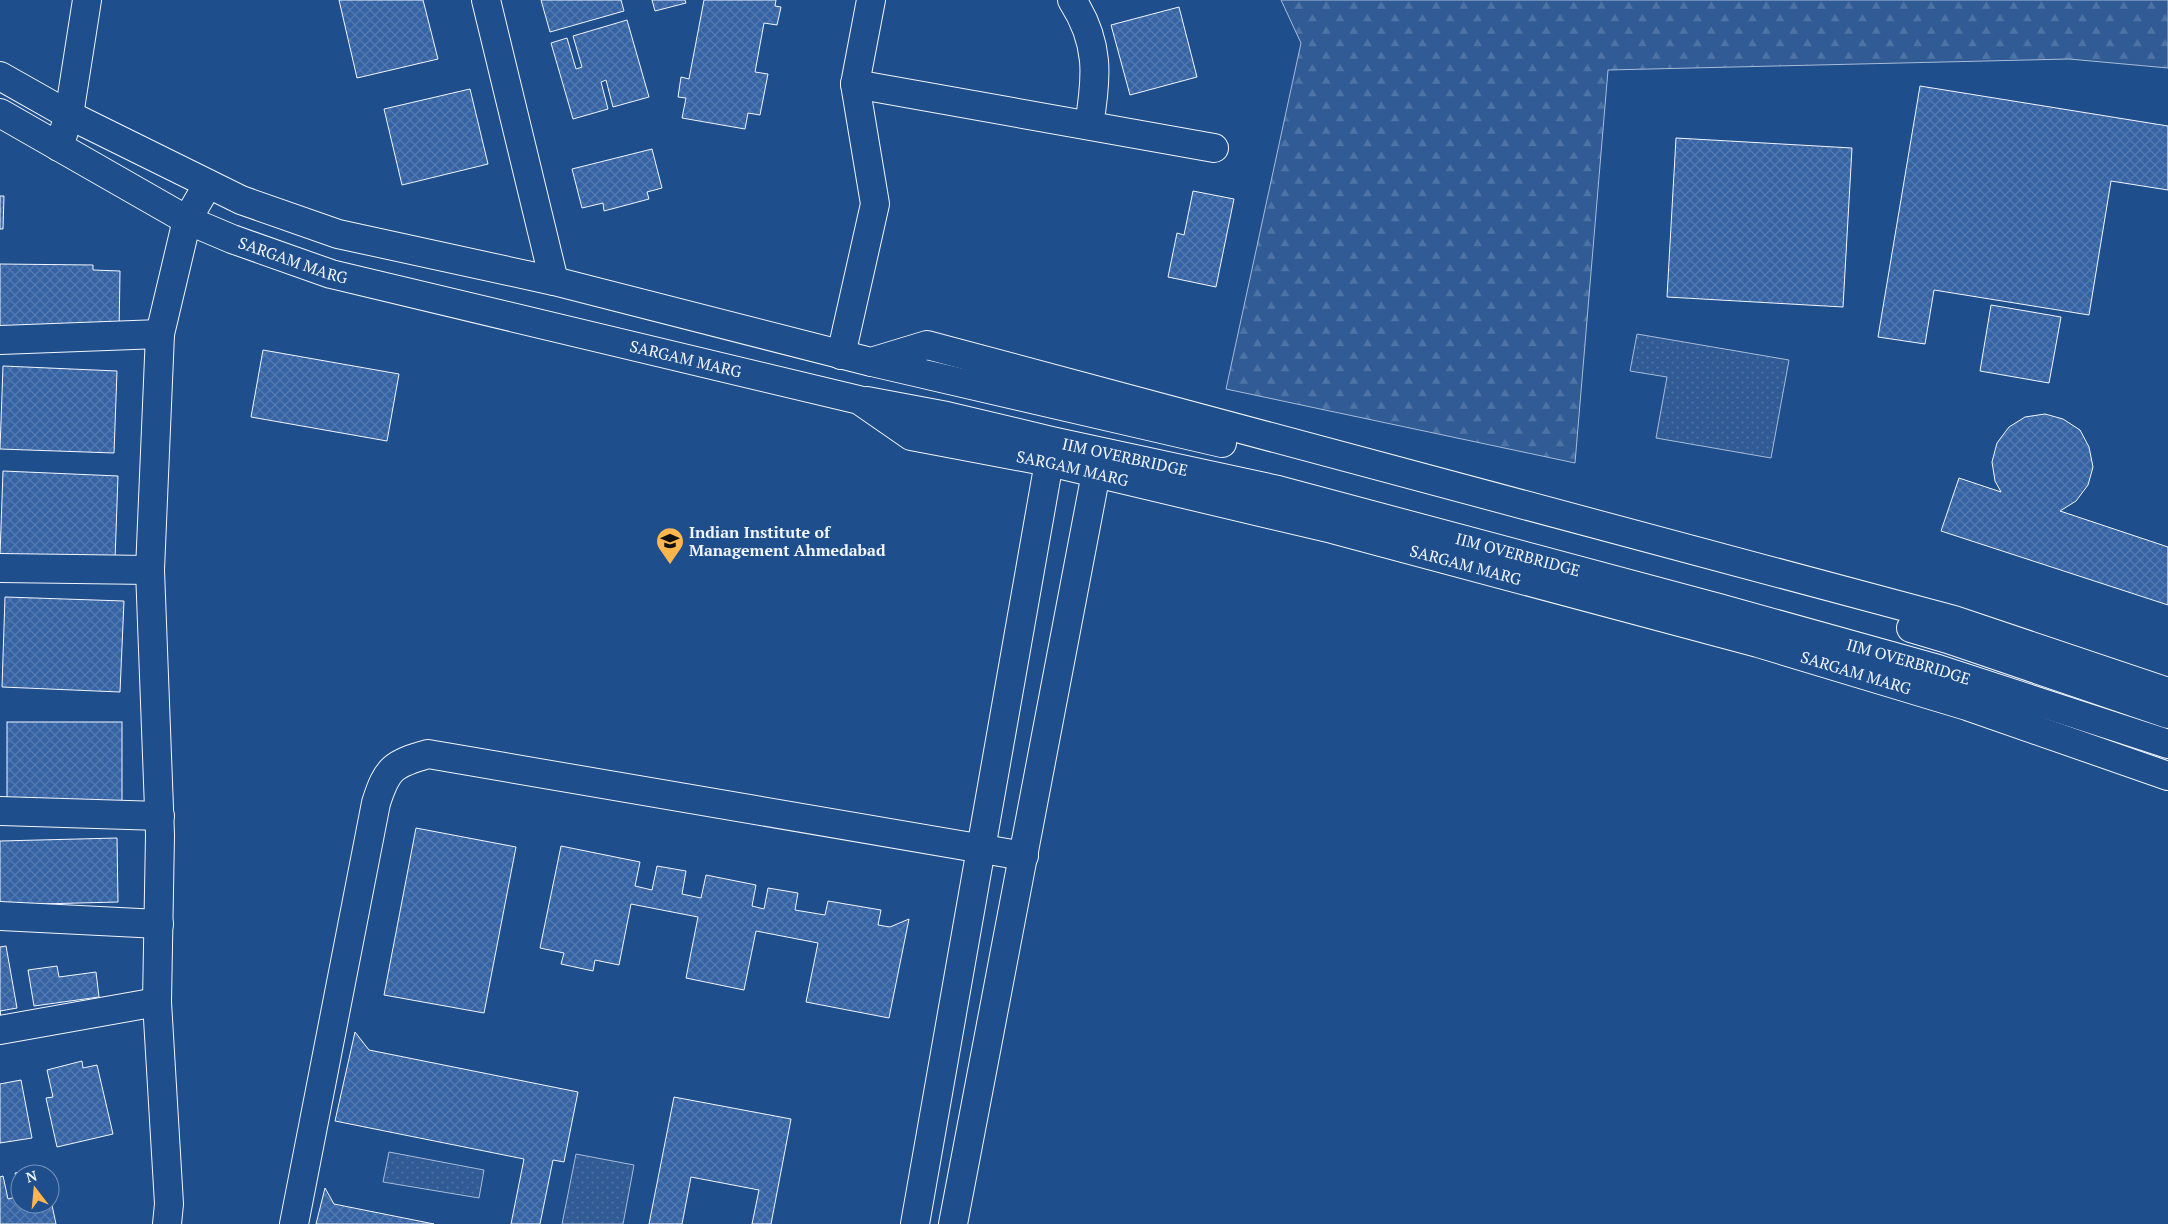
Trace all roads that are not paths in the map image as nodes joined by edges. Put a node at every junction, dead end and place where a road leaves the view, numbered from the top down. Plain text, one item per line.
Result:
1 (87, 0) edge
2 (486, 0) edge
3 (871, 0) edge
4 (1072, 0) edge
5 (0, 76) edge
6 (855, 84) junction
7 (0, 113) edge
8 (69, 115) junction
9 (1089, 125) junction
10 (59, 147) junction
11 (1214, 148) dead end
12 (208, 184) junction
13 (187, 220) junction
14 (554, 281) junction
15 (160, 334) junction
16 (0, 340) edge
17 (841, 354) junction
18 (871, 362) junction
19 (1051, 452) junction
20 (1096, 474) junction
21 (0, 568) edge
22 (150, 570) junction
23 (2168, 692) edge
24 (2168, 714) edge
25 (2168, 744) edge
26 (2168, 776) edge
27 (0, 811) edge
28 (160, 816) junction
29 (981, 847) junction
30 (1024, 856) junction
31 (0, 916) edge
32 (159, 924) junction
33 (157, 1002) junction
34 (0, 1030) edge
35 (167, 1224) edge
36 (294, 1224) edge
37 (915, 1224) edge
38 (953, 1224) edge

1 - 8 main road
2 - 14 main road
3 - 6 main road
4 - 9 main road
5 - 8 main road
6 - 9 main road
6 - 17 main road
7 - 10 main road, SARGAM MARG
8 - 10 main road
8 - 12 main road
9 - 11 main road
10 - 13 main road, SARGAM MARG
12 - 13 main road
12 - 14 main road
13 - 15 main road
13 - 19 main road, SARGAM MARG
14 - 17 main road
15 - 16 main road
15 - 22 main road
17 - 18 main road
18 - 23 main road
18 - 24 main road, IIM OVERBRIDGE
19 - 20 main road, SARGAM MARG
19 - 25 main road, IIM OVERBRIDGE
19 - 29 main road
20 - 26 main road, SARGAM MARG
20 - 30 main road
21 - 22 main road
22 - 28 main road
27 - 28 main road
28 - 32 main road
29 - 30 main road
29 - 36 main road
29 - 37 main road
30 - 38 main road
31 - 32 main road
32 - 33 main road
33 - 34 main road
33 - 35 main road

